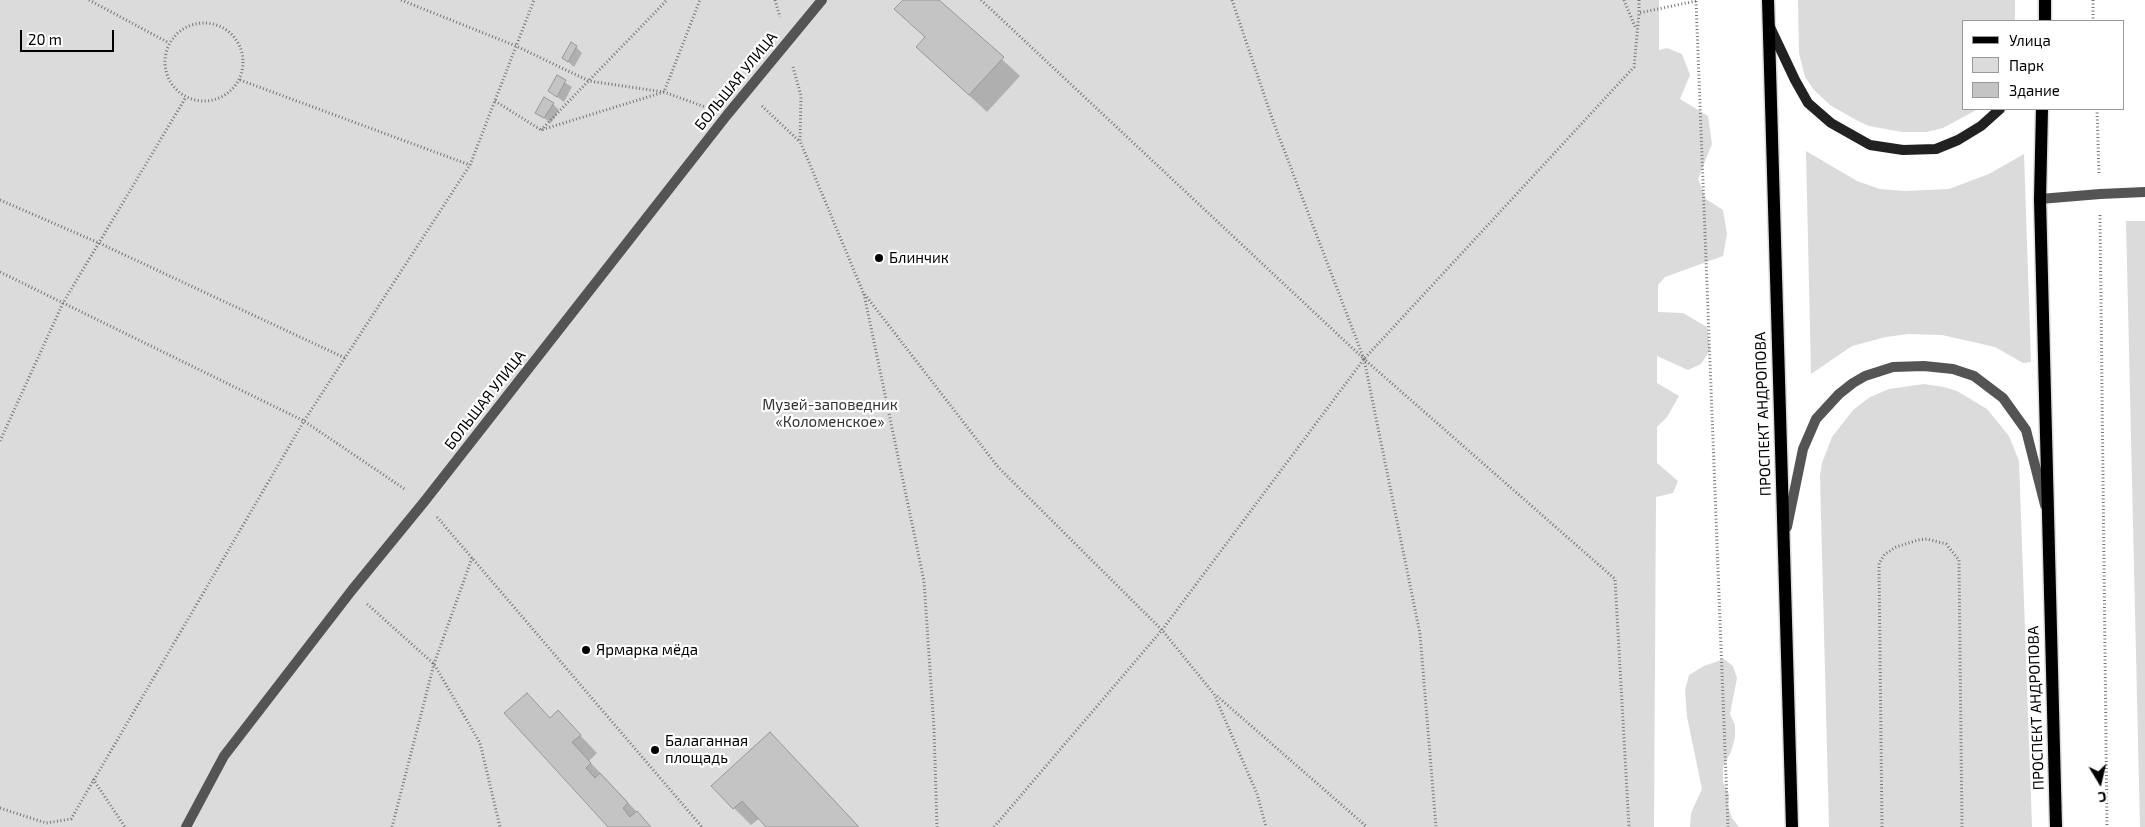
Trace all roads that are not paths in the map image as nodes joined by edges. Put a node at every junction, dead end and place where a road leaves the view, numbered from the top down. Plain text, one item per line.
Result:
1 (822, 0) edge
2 (1768, 0) edge
3 (2044, 0) edge
4 (2045, 20) edge
5 (1768, 22) junction
6 (1999, 110) edge
7 (2042, 110) edge
8 (2145, 192) edge
9 (2040, 199) junction
10 (2047, 513) junction
11 (1783, 547) junction
12 (186, 827) edge
13 (1792, 827) edge
14 (2056, 827) edge

1 - 12 street, БОЛЬШАЯ УЛИЦА
2 - 5 main road, ПРОСПЕКТ АНДРОПОВА
3 - 4 main road
5 - 6 main road
5 - 11 main road, ПРОСПЕКТ АНДРОПОВА
7 - 9 main road, ПРОСПЕКТ АНДРОПОВА
8 - 9 street
9 - 10 main road, ПРОСПЕКТ АНДРОПОВА
10 - 11 street
10 - 14 main road, ПРОСПЕКТ АНДРОПОВА
11 - 13 main road, ПРОСПЕКТ АНДРОПОВА

